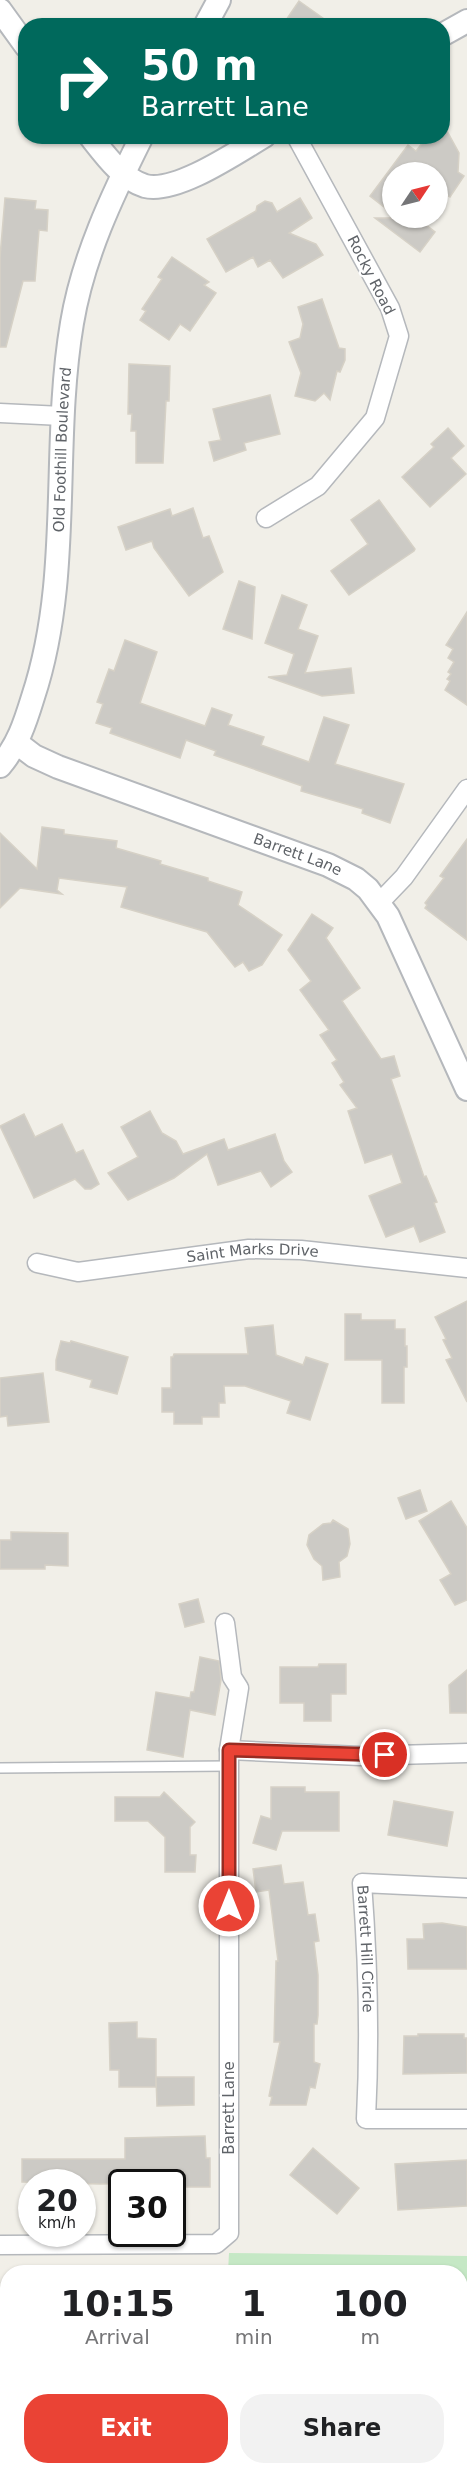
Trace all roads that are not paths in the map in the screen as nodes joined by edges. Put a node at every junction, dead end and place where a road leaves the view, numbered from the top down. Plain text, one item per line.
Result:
1 (219, 0) edge
2 (0, 10) edge
3 (209, 18) edge
4 (467, 21) edge
5 (450, 31) edge
6 (18, 35) edge
7 (97, 144) edge
8 (138, 144) edge
9 (250, 144) edge
10 (300, 144) edge
11 (123, 174) junction
12 (0, 413) edge
13 (62, 416) junction
14 (266, 518) dead end
15 (17, 743) junction
16 (0, 766) edge
17 (467, 789) edge
18 (380, 902) junction
19 (467, 1089) edge
20 (37, 1263) dead end
21 (467, 1268) edge
22 (225, 1623) dead end
23 (467, 1753) edge
24 (229, 1758) junction
25 (0, 1768) edge
26 (467, 1887) edge
27 (467, 2119) edge
28 (0, 2245) edge

1 - 3 street
2 - 6 street
4 - 5 street
7 - 11 street
8 - 11 street, Old Foothill Boulevard
9 - 11 street
10 - 14 street, Rocky Road
11 - 13 street, Old Foothill Boulevard
12 - 13 street
13 - 15 street, Old Foothill Boulevard
15 - 16 street, Old Foothill Boulevard
15 - 18 street, Barrett Lane
17 - 18 street
18 - 19 street, Barrett Lane
20 - 21 street, Saint Marks Drive
22 - 24 street, Barrett Lane
23 - 24 street
24 - 25 lane
24 - 28 street, Barrett Lane
26 - 27 street, Barrett Hill Circle

